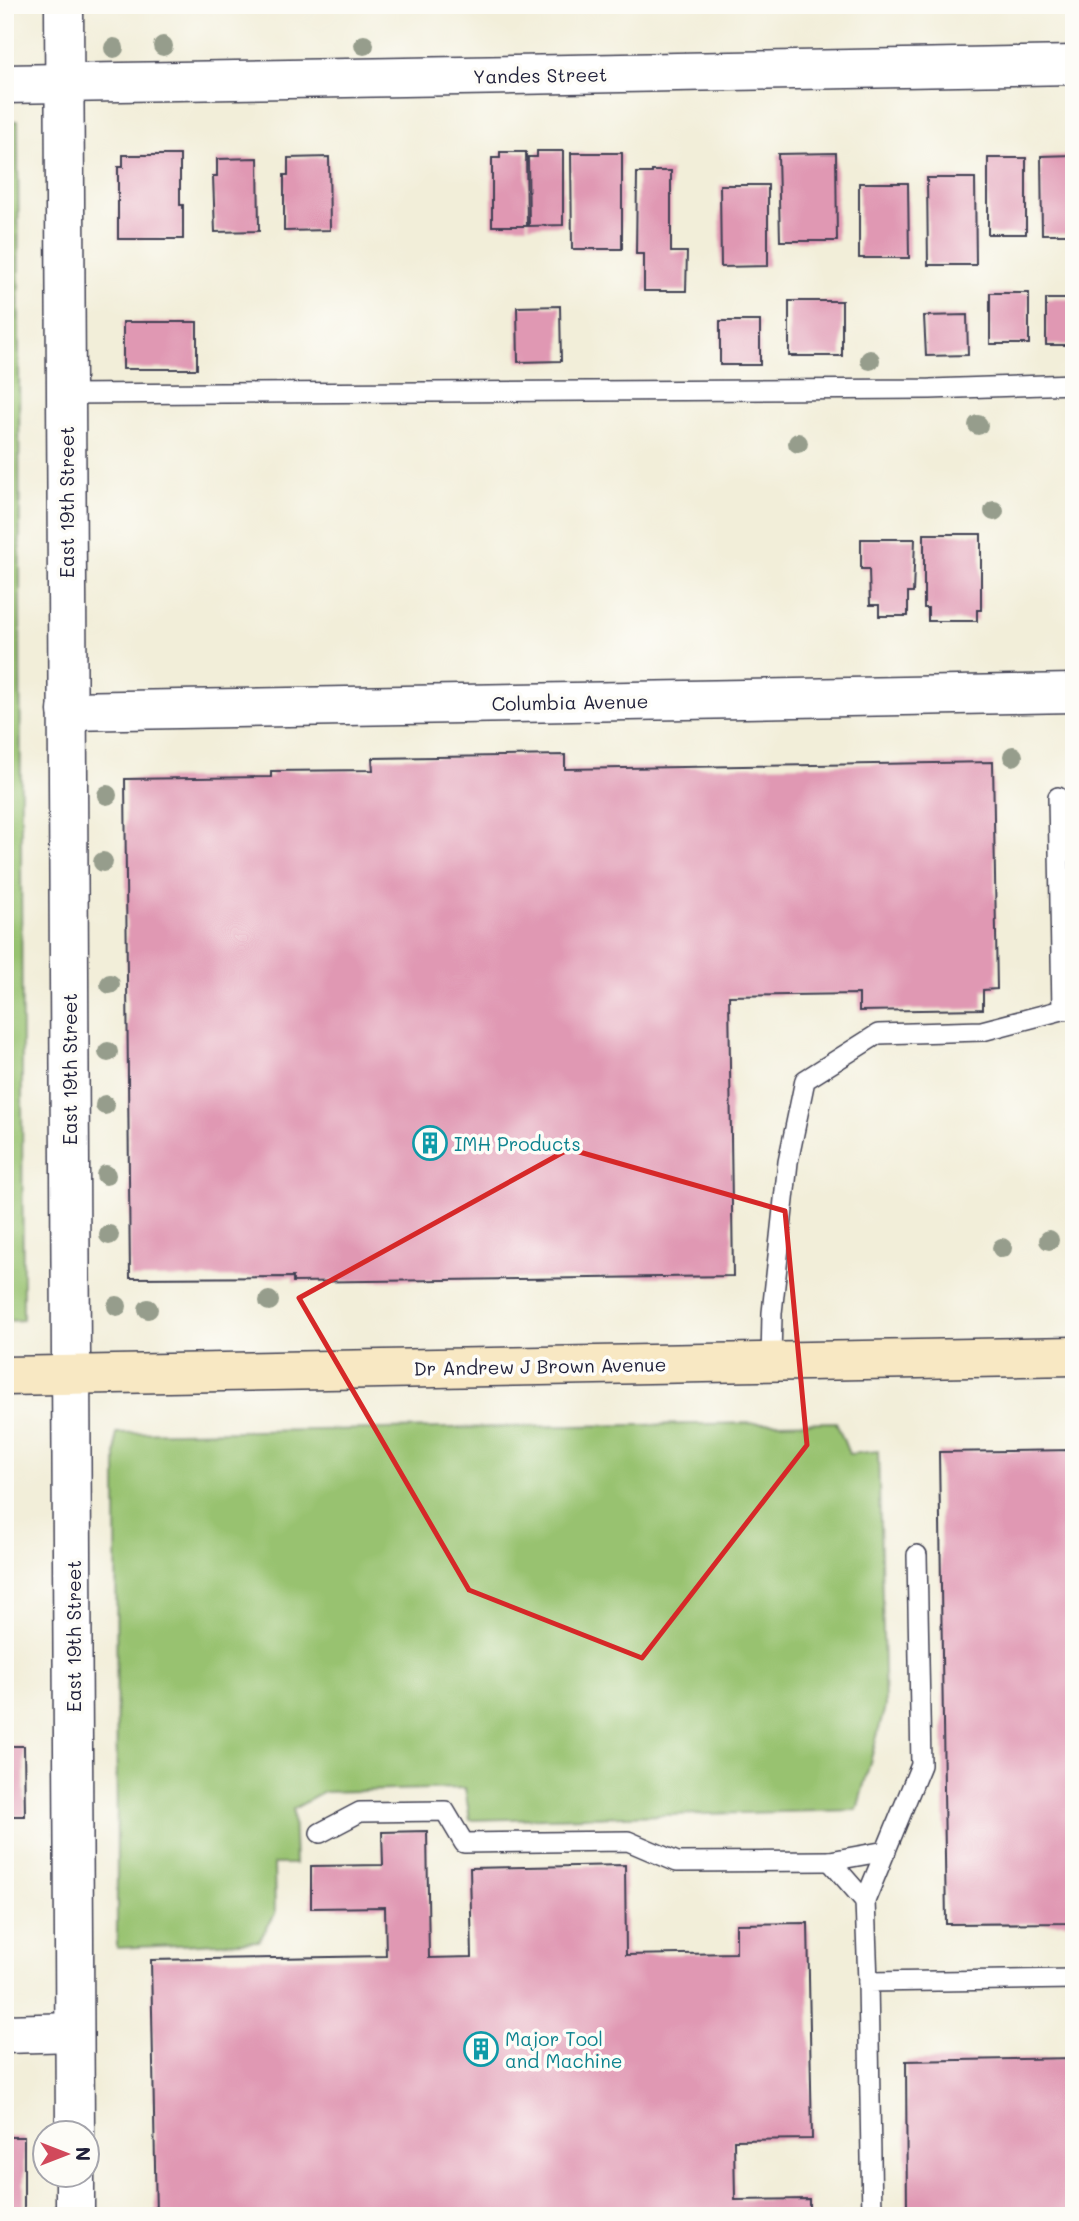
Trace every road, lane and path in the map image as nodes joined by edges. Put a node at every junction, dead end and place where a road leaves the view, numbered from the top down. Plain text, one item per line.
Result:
1 (64, 5) edge
2 (1074, 65) edge
3 (64, 83) junction
4 (5, 84) edge
5 (1074, 384) edge
6 (65, 394) junction
7 (1074, 693) edge
8 (67, 711) junction
9 (1058, 797) dead end
10 (1068, 1009) edge
11 (1074, 1356) edge
12 (771, 1362) junction
13 (72, 1375) junction
14 (5, 1376) edge
15 (917, 1555) dead end
16 (320, 1833) dead end
17 (886, 1851) junction
18 (830, 1861) junction
19 (865, 1901) junction
20 (1074, 1979) edge
21 (869, 1982) junction
22 (74, 2032) junction
23 (5, 2034) edge
24 (75, 2120) edge
25 (75, 2190) edge
26 (75, 2216) edge
27 (872, 2216) edge

1 - 3 street, East 19th Street
2 - 3 street, Yandes Street
3 - 4 street, Yandes Street
3 - 6 street, East 19th Street
5 - 6 lane
6 - 8 street, East 19th Street
7 - 8 street, Columbia Avenue
8 - 13 street, East 19th Street
9 - 10 lane
10 - 12 lane
11 - 12 main road, Dr Andrew J Brown Avenue
12 - 13 main road, Dr Andrew J Brown Avenue
13 - 14 main road, Dr Andrew J Brown Avenue
13 - 22 street, East 19th Street
15 - 17 lane
16 - 18 lane
17 - 18 lane
17 - 19 lane
18 - 19 lane
19 - 21 lane
20 - 21 lane
21 - 27 lane
22 - 23 street
22 - 24 street, East 19th Street
25 - 26 street

